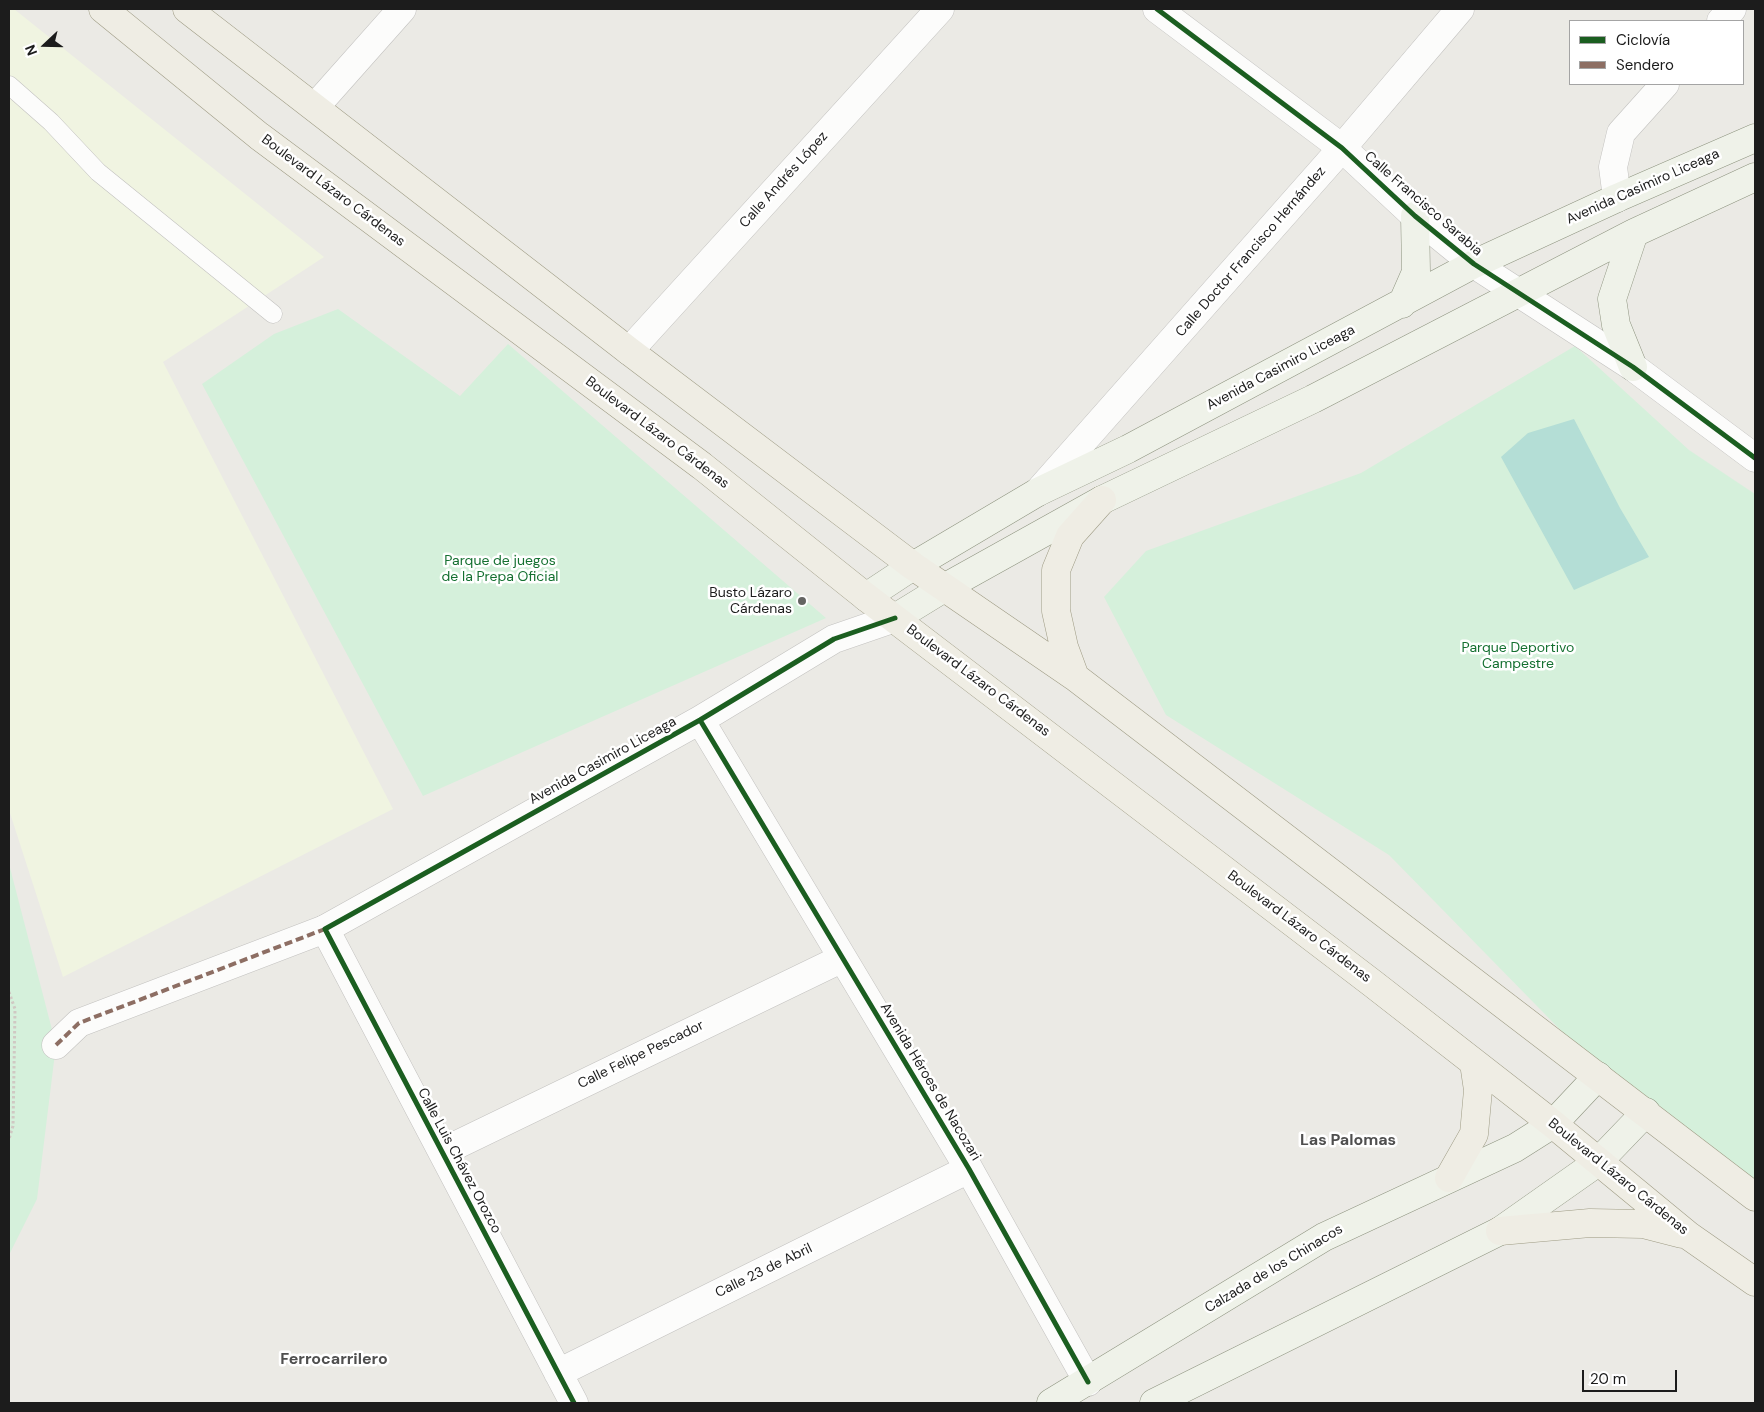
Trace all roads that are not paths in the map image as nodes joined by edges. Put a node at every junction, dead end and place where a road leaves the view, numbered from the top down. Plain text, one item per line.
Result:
1 (104, 9) edge
2 (187, 9) edge
3 (402, 9) edge
4 (940, 9) edge
5 (1157, 9) edge
6 (1460, 9) edge
7 (1732, 9) edge
8 (1722, 20) edge
9 (9, 85) edge
10 (1664, 85) edge
11 (315, 107) junction
12 (1755, 138) edge
13 (1342, 148) junction
14 (1755, 177) edge
15 (1617, 198) junction
16 (1415, 216) junction
17 (1634, 233) junction
18 (1474, 264) junction
19 (1521, 293) junction
20 (1402, 304) junction
21 (273, 314) dead end
22 (629, 351) junction
23 (1633, 367) junction
24 (1755, 458) edge
25 (1038, 492) junction
26 (1102, 500) junction
27 (912, 566) junction
28 (944, 588) junction
29 (866, 597) junction
30 (895, 618) junction
31 (834, 639) junction
32 (1075, 677) junction
33 (700, 720) junction
34 (325, 928) junction
35 (841, 959) junction
36 (56, 1046) dead end
37 (1474, 1062) junction
38 (1598, 1076) junction
39 (1646, 1112) junction
40 (1553, 1124) junction
41 (442, 1152) junction
42 (1598, 1162) junction
43 (969, 1169) junction
44 (1449, 1178) junction
45 (1755, 1197) edge
46 (1500, 1231) junction
47 (1689, 1236) junction
48 (1755, 1282) edge
49 (558, 1372) junction
50 (1094, 1393) edge
51 (574, 1403) edge
52 (1051, 1403) edge
53 (1154, 1403) edge

1 - 29 main road, Boulevard Lázaro Cárdenas
2 - 11 main road
3 - 11 street
4 - 22 street, Calle Andrés López
5 - 13 street, Calle Francisco Sarabia
6 - 13 street, Calle Doctor Francisco Hernández
7 - 8 street
9 - 21 lane
10 - 15 street
11 - 22 main road
12 - 15 main road, Avenida Casimiro Liceaga
13 - 16 street, Calle Francisco Sarabia
13 - 25 street, Calle Doctor Francisco Hernández
14 - 17 main road, Avenida Casimiro Liceaga
15 - 18 main road, Avenida Casimiro Liceaga
16 - 18 street, Calle Francisco Sarabia
16 - 20 main road
17 - 19 main road, Avenida Casimiro Liceaga
17 - 23 main road
18 - 19 street, Calle Francisco Sarabia
18 - 20 main road, Avenida Casimiro Liceaga
19 - 23 street, Calle Francisco Sarabia
19 - 26 main road, Avenida Casimiro Liceaga
20 - 25 main road, Avenida Casimiro Liceaga
22 - 27 main road
23 - 24 street, Calle Francisco Sarabia
25 - 27 main road, Avenida Casimiro Liceaga
26 - 28 main road, Avenida Casimiro Liceaga
26 - 32 main road
27 - 28 main road
27 - 29 main road, Avenida Casimiro Liceaga
28 - 30 main road, Avenida Casimiro Liceaga
28 - 32 main road
29 - 30 main road, Boulevard Lázaro Cárdenas
29 - 31 street, Avenida Casimiro Liceaga
30 - 31 street, Avenida Casimiro Liceaga
30 - 37 main road, Boulevard Lázaro Cárdenas
31 - 33 street, Avenida Casimiro Liceaga
32 - 38 main road
33 - 34 street, Avenida Casimiro Liceaga
33 - 35 street, Avenida Héroes de Nacozari
34 - 36 street, Avenida Casimiro Liceaga
34 - 41 street, Calle Luis Chávez Orozco
35 - 41 street, Calle Felipe Pescador
35 - 43 street, Avenida Héroes de Nacozari
37 - 40 main road, Boulevard Lázaro Cárdenas
37 - 44 main road
38 - 39 main road
38 - 40 main road, Calzada de los Chinacos
39 - 42 main road
39 - 45 main road
40 - 42 main road, Boulevard Lázaro Cárdenas
40 - 44 main road, Calzada de los Chinacos
41 - 49 street, Calle Luis Chávez Orozco
42 - 46 main road
42 - 47 main road, Boulevard Lázaro Cárdenas
43 - 49 street, Calle 23 de Abril
43 - 50 street, Avenida Héroes de Nacozari
44 - 50 main road, Calzada de los Chinacos
46 - 47 main road
46 - 53 main road
47 - 48 main road, Boulevard Lázaro Cárdenas
49 - 51 street, Calle Luis Chávez Orozco
50 - 52 main road, Calzada de los Chinacos

